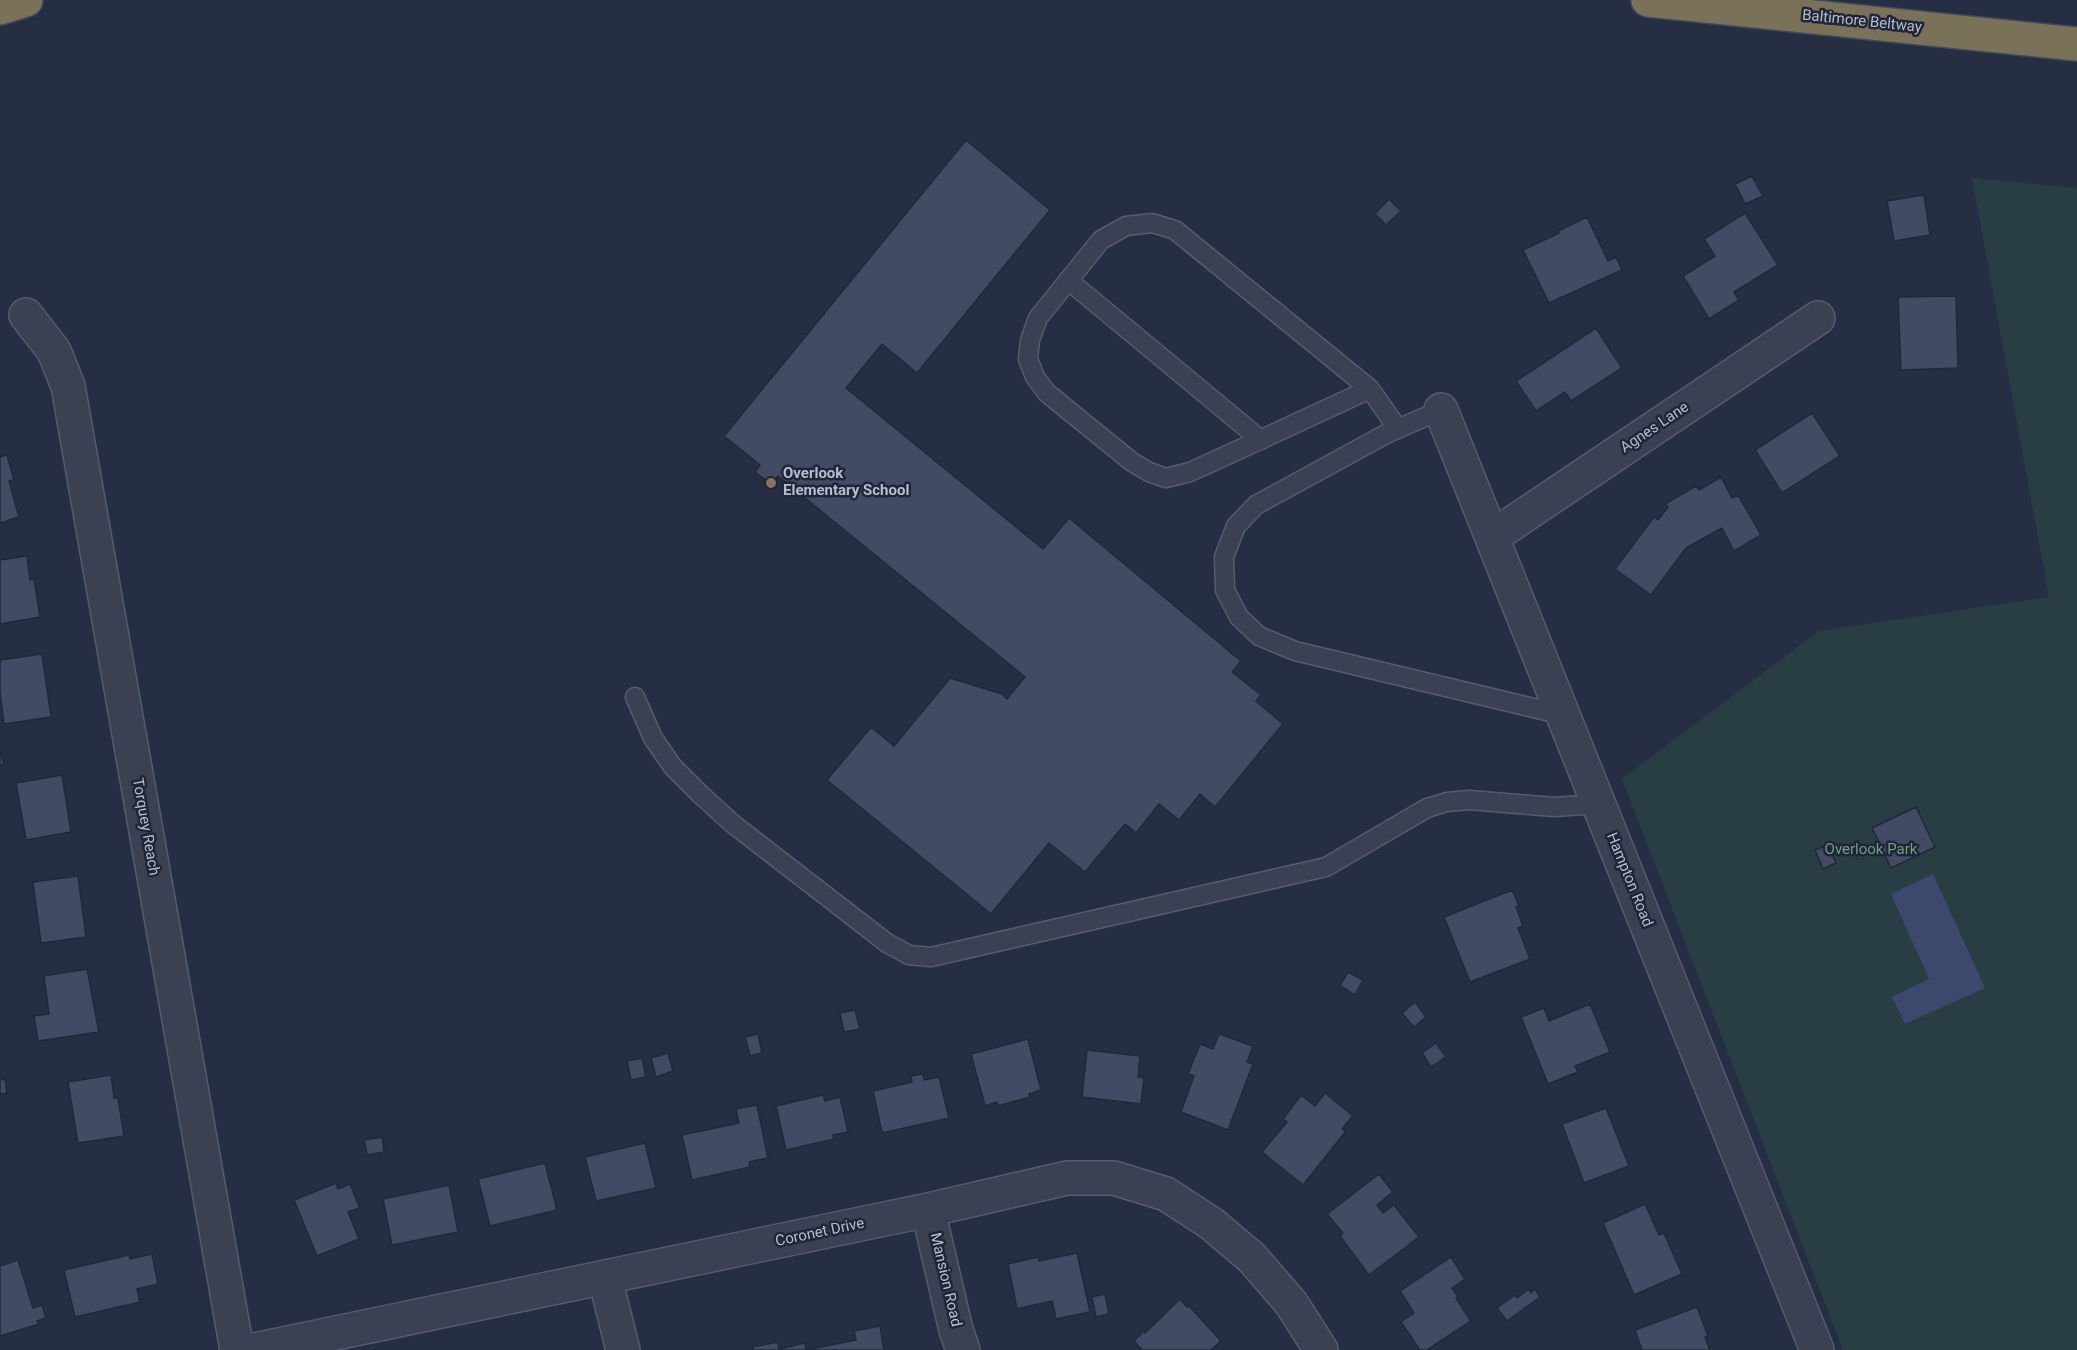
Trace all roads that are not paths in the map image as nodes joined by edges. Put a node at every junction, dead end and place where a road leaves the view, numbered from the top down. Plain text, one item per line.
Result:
1 (26, 0) edge
2 (1648, 0) edge
3 (0, 8) edge
4 (2077, 45) edge
5 (1068, 280) junction
6 (26, 315) dead end
7 (1818, 318) dead end
8 (1370, 389) junction
9 (1441, 410) joint
10 (1398, 429) junction
11 (1261, 440) junction
12 (1492, 537) junction
13 (635, 697) dead end
14 (1563, 715) junction
15 (1598, 804) junction
16 (928, 1210) junction
17 (605, 1278) junction
18 (237, 1350) edge
19 (254, 1350) edge
20 (623, 1350) edge
21 (963, 1350) edge
22 (1321, 1350) edge
23 (1816, 1350) edge

1 - 3 highway
2 - 4 highway, Baltimore Beltway
5 - 8 lane
5 - 11 lane
5 - 11 lane
6 - 18 street, Torquey Reach
7 - 12 street, Agnes Lane
8 - 10 lane
8 - 11 lane
9 - 10 lane
9 - 12 street, Hampton Road
10 - 14 lane
12 - 14 street, Hampton Road
13 - 15 lane
14 - 15 street, Hampton Road
15 - 23 street, Hampton Road
16 - 17 street, Coronet Drive
16 - 21 street, Mansion Road
16 - 22 street, Coronet Drive
17 - 19 street, Coronet Drive
17 - 20 street

